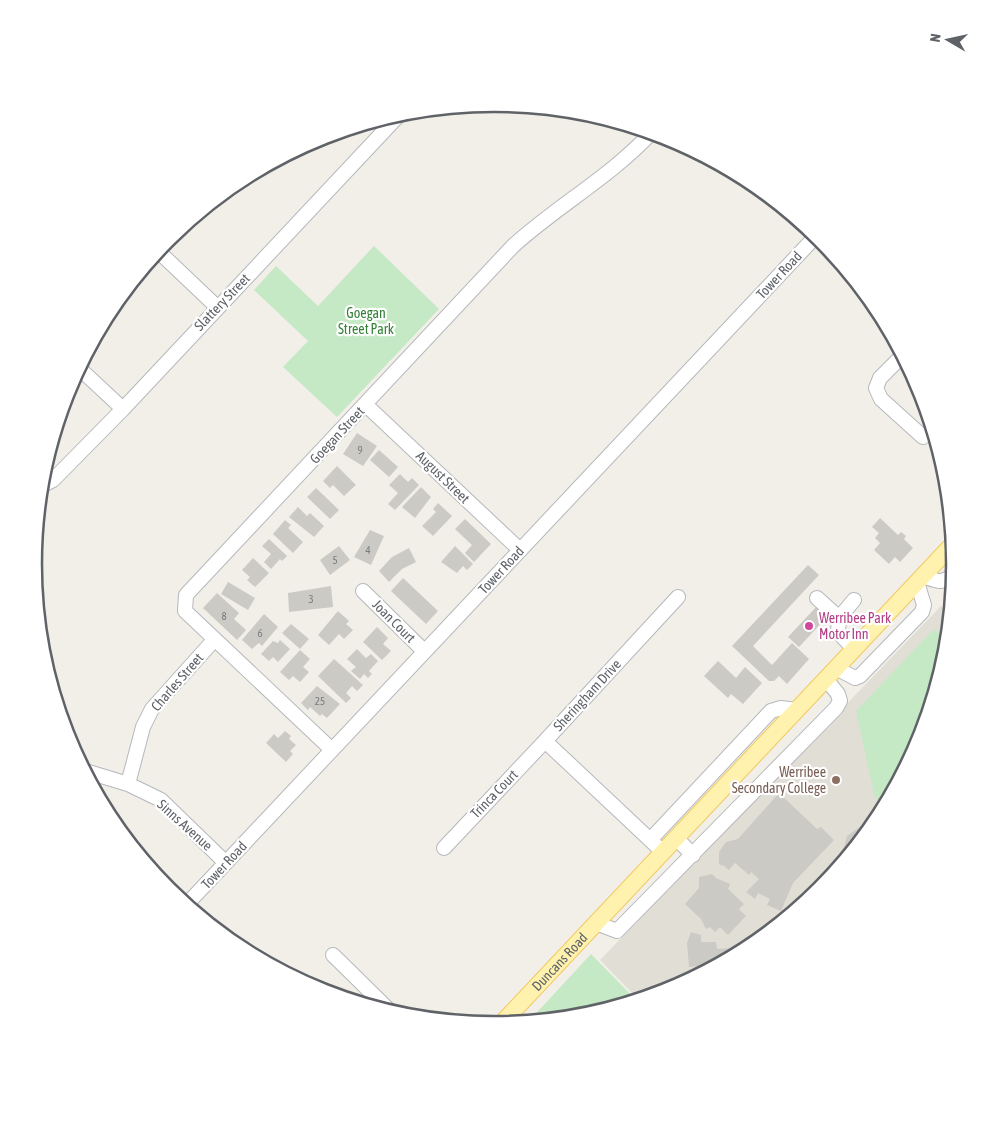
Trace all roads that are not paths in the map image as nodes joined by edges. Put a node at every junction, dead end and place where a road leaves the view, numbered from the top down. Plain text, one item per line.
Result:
1 (388, 125) edge
2 (645, 139) edge
3 (810, 242) edge
4 (164, 257) edge
5 (217, 306) junction
6 (897, 361) edge
7 (85, 373) edge
8 (366, 405) junction
9 (123, 409) junction
10 (923, 437) dead end
11 (50, 482) edge
12 (520, 550) junction
13 (946, 552) edge
14 (920, 579) junction
15 (945, 582) edge
16 (363, 592) dead end
17 (678, 597) dead end
18 (817, 598) dead end
19 (854, 600) dead end
20 (839, 618) junction
21 (214, 640) junction
22 (854, 649) junction
23 (424, 651) junction
24 (831, 674) junction
25 (797, 710) junction
26 (545, 741) junction
27 (331, 749) junction
28 (94, 774) edge
29 (128, 784) junction
30 (699, 787) junction
31 (691, 823) junction
32 (676, 838) junction
33 (650, 840) junction
34 (444, 848) dead end
35 (663, 852) junction
36 (693, 855) junction
37 (226, 863) junction
38 (192, 899) edge
39 (596, 924) junction
40 (333, 956) dead end
41 (380, 1001) edge
42 (509, 1015) edge

1 - 5 street, Slattery Street
2 - 8 street, Goegan Street
3 - 12 street, Tower Road
4 - 5 street
5 - 9 street, Slattery Street
6 - 10 street
7 - 9 street
8 - 12 street, August Street
8 - 21 street, Goegan Street
9 - 11 street, Slattery Street
12 - 23 street, Tower Road
13 - 14 main road, Duncans Road
14 - 15 street
14 - 22 main road, Duncans Road
14 - 24 street
16 - 23 street, Joan Court
17 - 26 street, Sheringham Drive
18 - 20 street
19 - 20 street
20 - 22 street
21 - 27 street, Goegan Street
21 - 29 street, Charles Street
22 - 24 main road, Duncans Road
23 - 27 street, Tower Road
24 - 25 main road, Duncans Road
24 - 36 street, Duncans Road
25 - 30 street
25 - 31 main road, Duncans Road
26 - 33 street, Sheringham Drive
26 - 34 street, Trinca Court
27 - 37 street, Tower Road
28 - 29 street, Sinns Avenue
29 - 37 street, Sinns Avenue
30 - 31 street
30 - 33 street
31 - 32 main road, Duncans Road
32 - 35 main road, Duncans Road
32 - 36 street
33 - 35 street, Sheringham Drive
35 - 39 main road, Duncans Road
36 - 39 street, Duncans Road
37 - 38 street, Tower Road
39 - 42 main road, Duncans Road
40 - 41 street

